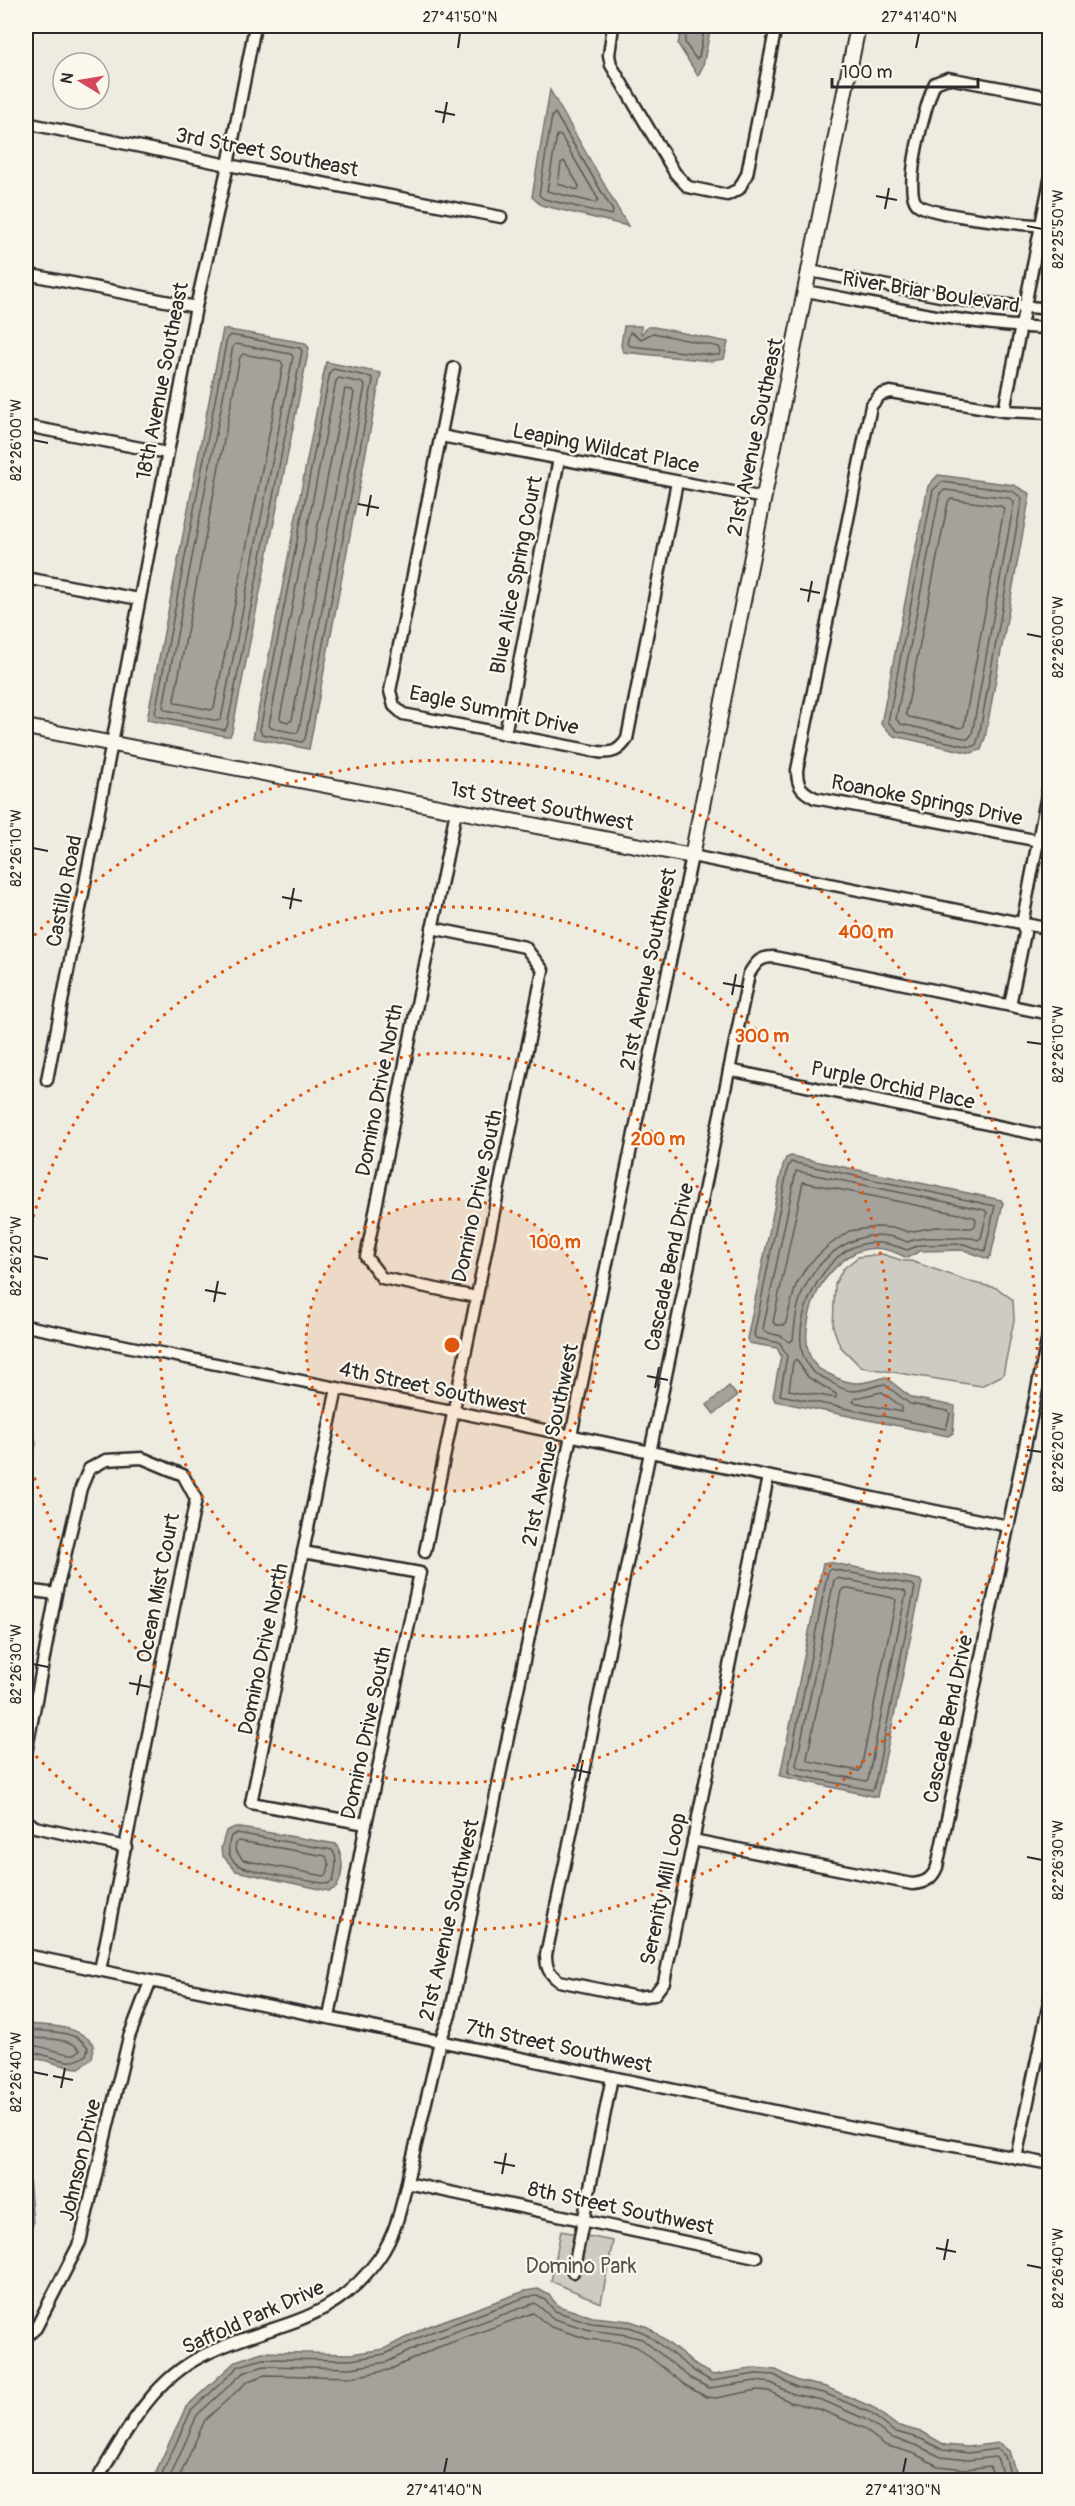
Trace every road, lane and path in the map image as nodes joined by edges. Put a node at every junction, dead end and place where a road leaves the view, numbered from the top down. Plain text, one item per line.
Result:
1 (255, 26) edge
2 (613, 26) edge
3 (776, 26) edge
4 (858, 26) edge
5 (1050, 97) edge
6 (26, 123) edge
7 (228, 165) junction
8 (1050, 180) edge
9 (501, 217) dead end
10 (1045, 226) edge
11 (810, 271) junction
12 (26, 273) edge
13 (806, 291) junction
14 (196, 307) junction
15 (1025, 308) junction
16 (1050, 309) edge
17 (1021, 327) junction
18 (1050, 328) edge
19 (454, 368) dead end
20 (1004, 411) junction
21 (1050, 413) edge
22 (26, 426) edge
23 (441, 436) junction
24 (167, 453) junction
25 (559, 459) junction
26 (677, 482) junction
27 (764, 498) junction
28 (26, 578) edge
29 (139, 600) junction
30 (26, 727) edge
31 (505, 734) junction
32 (111, 744) junction
33 (1050, 779) edge
34 (456, 811) junction
35 (1038, 841) junction
36 (1050, 843) edge
37 (692, 856) junction
38 (1022, 924) junction
39 (432, 928) junction
40 (1050, 929) edge
41 (1010, 1005) junction
42 (1050, 1014) edge
43 (729, 1070) junction
44 (47, 1080) dead end
45 (1050, 1137) edge
46 (476, 1297) junction
47 (26, 1326) edge
48 (1050, 1327) edge
49 (337, 1388) junction
50 (452, 1411) junction
51 (572, 1437) junction
52 (651, 1453) junction
53 (768, 1477) junction
54 (1008, 1526) junction
55 (303, 1552) junction
56 (424, 1552) dead end
57 (26, 1590) edge
58 (56, 1594) junction
59 (26, 1753) edge
60 (26, 1820) edge
61 (366, 1824) junction
62 (693, 1840) junction
63 (126, 1847) junction
64 (26, 1955) edge
65 (100, 1970) junction
66 (150, 1982) junction
67 (1050, 1998) edge
68 (329, 2017) junction
69 (440, 2041) junction
70 (612, 2077) junction
71 (1016, 2158) junction
72 (1050, 2164) edge
73 (406, 2183) junction
74 (583, 2220) junction
75 (756, 2257) dead end
76 (573, 2272) dead end
77 (26, 2337) edge
78 (98, 2481) edge

1 - 7 street, 18th Avenue Southeast
2 - 3 street
4 - 11 street, 21st Avenue Southeast
5 - 10 street
6 - 7 street, 3rd Street Southeast
7 - 9 street, 3rd Street Southeast
7 - 14 street, 18th Avenue Southeast
8 - 10 street
10 - 15 street
11 - 13 street, 21st Avenue Southeast
11 - 15 street, River Briar Boulevard
12 - 14 street
13 - 17 street, River Briar Boulevard
13 - 27 street, 21st Avenue Southeast
14 - 24 street, 18th Avenue Southeast
15 - 16 street, River Briar Boulevard
15 - 17 street
17 - 18 street, River Briar Boulevard
17 - 20 street
19 - 23 street, Eagle Summit Drive
20 - 21 street, Roanoke Springs Drive
20 - 35 street, Roanoke Springs Drive
22 - 24 street
23 - 25 street, Leaping Wildcat Place
23 - 31 street, Eagle Summit Drive
24 - 29 street, 18th Avenue Southeast
25 - 26 street, Leaping Wildcat Place
25 - 31 street, Blue Alice Spring Court
26 - 27 street, Leaping Wildcat Place
26 - 31 street, Eagle Summit Drive
27 - 37 street, 21st Avenue Southeast
28 - 29 street
29 - 32 street, 18th Avenue Southeast
30 - 32 street, 1st Street Southwest
32 - 34 street, 1st Street Southwest
32 - 44 street, Castillo Road
33 - 35 street
34 - 37 street, 1st Street Southwest
34 - 39 street, Domino Drive North
35 - 36 street, Roanoke Springs Drive
35 - 38 street
37 - 38 street, 1st Street Southwest
37 - 51 street, 21st Avenue Southwest
38 - 40 street, 1st Street Southwest
38 - 41 street
39 - 46 street, Domino Drive North
39 - 46 street, Domino Drive South
41 - 42 street, Cascade Bend Drive
41 - 43 street, Cascade Bend Drive
43 - 45 street, Purple Orchid Place
43 - 52 street, Cascade Bend Drive
46 - 50 street, Domino Drive South
47 - 49 street, 4th Street Southwest
48 - 54 street, Cascade Bend Drive
49 - 50 street, 4th Street Southwest
49 - 55 street, Domino Drive North
50 - 51 street, 4th Street Southwest
50 - 56 street, Domino Drive South
51 - 52 street, 4th Street Southwest
51 - 69 street, 21st Avenue Southwest
52 - 53 street, 4th Street Southwest
52 - 62 street, Serenity Mill Loop
53 - 54 street, 4th Street Southwest
53 - 62 street, Serenity Mill Loop
54 - 62 street, Cascade Bend Drive
55 - 61 street, Domino Drive North
55 - 61 street, Domino Drive South
57 - 58 street
58 - 59 street, Ocean Mist Court
58 - 63 street, Ocean Mist Court
60 - 63 street
61 - 68 street, Domino Drive South
63 - 65 street, Ocean Mist Court
64 - 65 street, 7th Street Southwest
65 - 66 street, 7th Street Southwest
66 - 68 street, 7th Street Southwest
66 - 77 street, Johnson Drive
67 - 71 street
68 - 69 street, 7th Street Southwest
69 - 70 street, 7th Street Southwest
69 - 73 street, Saffold Park Drive
70 - 71 street, 7th Street Southwest
70 - 74 street
71 - 72 street, 7th Street Southwest
73 - 74 street, 8th Street Southwest
73 - 78 street, Saffold Park Drive
74 - 75 street, 8th Street Southwest
74 - 76 street

